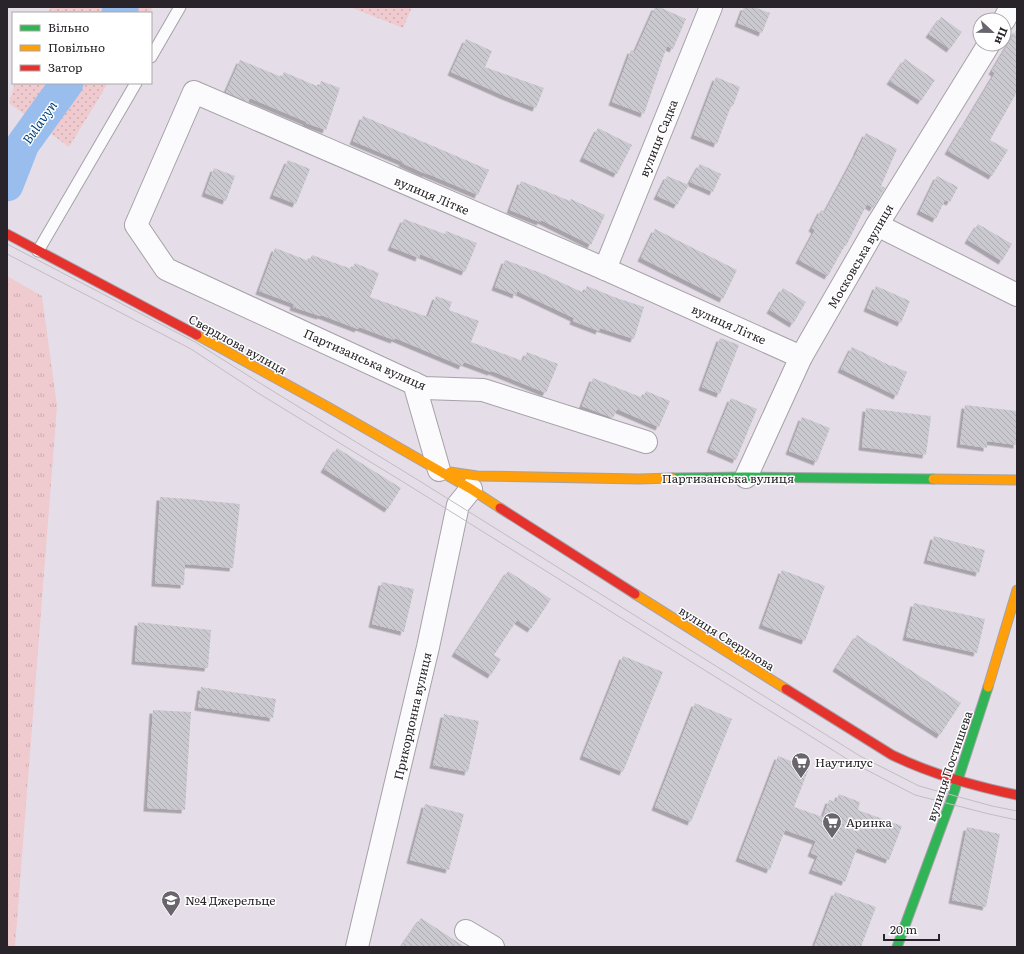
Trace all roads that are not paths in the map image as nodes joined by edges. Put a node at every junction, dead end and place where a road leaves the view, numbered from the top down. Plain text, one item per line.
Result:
1 (180, 7) edge
2 (711, 7) edge
3 (984, 52) edge
4 (152, 55) edge
5 (135, 84) edge
6 (136, 225) joint
7 (877, 225) junction
8 (7, 234) edge
9 (38, 251) junction
10 (605, 269) junction
11 (1017, 296) edge
12 (802, 357) junction
13 (414, 383) junction
14 (646, 442) dead end
15 (439, 470) junction
16 (746, 477) junction
17 (1017, 480) edge
18 (471, 489) junction
19 (1017, 590) edge
20 (957, 781) junction
21 (1017, 795) edge
22 (466, 931) dead end
23 (357, 947) edge
24 (493, 947) edge
25 (897, 947) edge

1 - 4 lane
2 - 10 street, вулиця Садка
3 - 7 street, Московська вулиця
5 - 9 lane
6 - 10 street, вулиця Літке
6 - 13 street, Партизанська вулиця
7 - 11 street
7 - 12 street, Московська вулиця
8 - 9 street, Свердлова вулиця
9 - 15 street, Свердлова вулиця
10 - 12 street, вулиця Літке
12 - 16 street, Московська вулиця
13 - 14 street, Партизанська вулиця
13 - 15 street
15 - 16 street, Партизанська вулиця
15 - 18 street, вулиця Свердлова
16 - 17 street, Партизанська вулиця
18 - 20 street, вулиця Свердлова
18 - 23 street, Прикордонна вулиця
19 - 20 street, вулиця Постишева
20 - 21 street, вулиця Свердлова
20 - 25 street, вулиця Постишева
22 - 24 street

